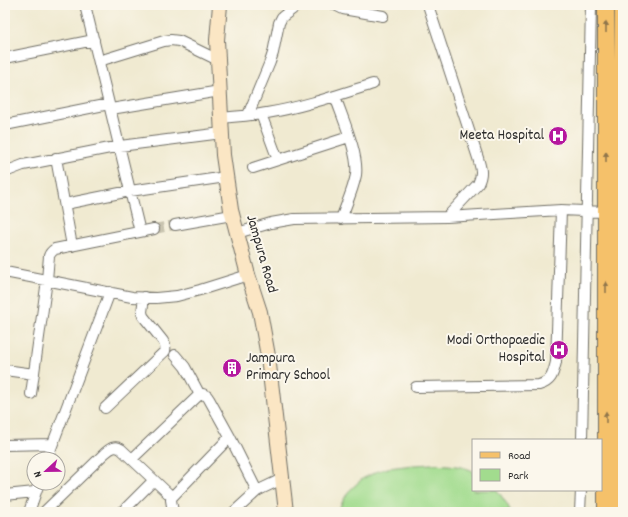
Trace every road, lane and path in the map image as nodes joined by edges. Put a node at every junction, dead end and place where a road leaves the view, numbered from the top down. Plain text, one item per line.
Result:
1 (85, 5) edge
2 (220, 5) edge
3 (298, 5) edge
4 (335, 5) edge
5 (428, 5) edge
6 (591, 5) edge
7 (606, 5) edge
8 (623, 5) edge
9 (383, 16) dead end
10 (623, 38) edge
11 (94, 40) junction
12 (5, 58) edge
13 (218, 60) junction
14 (99, 61) junction
15 (373, 84) dead end
16 (220, 91) junction
17 (335, 96) junction
18 (110, 107) junction
19 (261, 114) junction
20 (248, 115) junction
21 (221, 118) junction
22 (5, 125) edge
23 (222, 133) junction
24 (349, 137) junction
25 (120, 146) junction
26 (56, 158) junction
27 (278, 160) junction
28 (253, 168) dead end
29 (5, 172) edge
30 (226, 177) junction
31 (616, 178) edge
32 (130, 191) junction
33 (65, 204) junction
34 (561, 210) junction
35 (586, 211) junction
36 (606, 212) junction
37 (232, 215) junction
38 (447, 217) junction
39 (342, 219) junction
40 (175, 225) tunnel mouth
41 (154, 229) tunnel mouth
42 (140, 232) junction
43 (237, 233) junction
44 (72, 246) junction
45 (5, 272) edge
46 (248, 275) junction
47 (47, 280) junction
48 (110, 292) junction
49 (144, 297) junction
50 (175, 356) dead end
51 (5, 370) edge
52 (34, 374) junction
53 (416, 387) dead end
54 (31, 394) dead end
55 (200, 394) junction
56 (105, 408) dead end
57 (230, 437) junction
58 (582, 439) edge
59 (52, 444) junction
60 (5, 445) edge
61 (50, 451) edge
62 (132, 459) junction
63 (282, 479) junction
64 (154, 480) junction
65 (26, 491) edge
66 (36, 491) edge
67 (257, 491) junction
68 (581, 491) edge
69 (5, 496) edge
70 (172, 497) junction
71 (29, 512) edge
72 (44, 512) edge
73 (122, 512) edge
74 (173, 512) edge
75 (234, 512) edge
76 (286, 512) edge
77 (580, 512) edge
78 (606, 512) edge
79 (618, 512) edge

1 - 11 street
2 - 13 street, Jampura Road
3 - 20 street
4 - 9 street
5 - 38 street
6 - 35 street
31 -> 7 main road
8 - 10 main road
10 - 31 main road
11 - 12 street
11 - 14 street
13 - 14 street
13 - 16 street, Jampura Road
14 - 18 street
15 - 17 street
16 - 18 street
16 - 21 street, Jampura Road
17 - 19 street
17 - 24 street
18 - 22 street
18 - 25 street
19 - 20 street
19 - 27 street
20 - 21 street
21 - 23 street, Jampura Road
23 - 25 street
23 - 30 street, Jampura Road
24 - 27 street
24 - 39 street
25 - 26 street
25 - 32 street
26 - 29 street
26 - 33 street
27 - 28 street
30 - 32 street
30 - 37 street, Jampura Road
31 - 36 main road
31 - 79 main road
32 - 33 street
32 - 42 street
33 - 44 street
34 - 35 street
34 - 38 street
34 - 53 street
35 - 36 street
35 - 58 street
78 -> 36 main road
37 - 40 street
37 - 43 street, Jampura Road
38 - 39 street
39 - 43 street
41 - 42 street
42 - 44 street
43 - 46 street, Jampura Road
44 - 47 street
45 - 47 street
46 - 49 street
46 - 63 street, Jampura Road
47 - 48 street
47 - 52 street
48 - 49 street
48 - 59 street
49 - 56 street
50 - 55 street
51 - 52 street
52 - 54 street
55 - 57 street
55 - 62 street
57 - 67 street
57 - 70 street
59 - 60 street
59 - 61 street
62 - 64 street
62 - 72 street
63 - 67 street
63 - 76 street, Jampura Road
64 - 70 street
64 - 73 street
65 - 69 street
66 - 71 street
67 - 75 street
68 - 77 street
70 - 74 street

